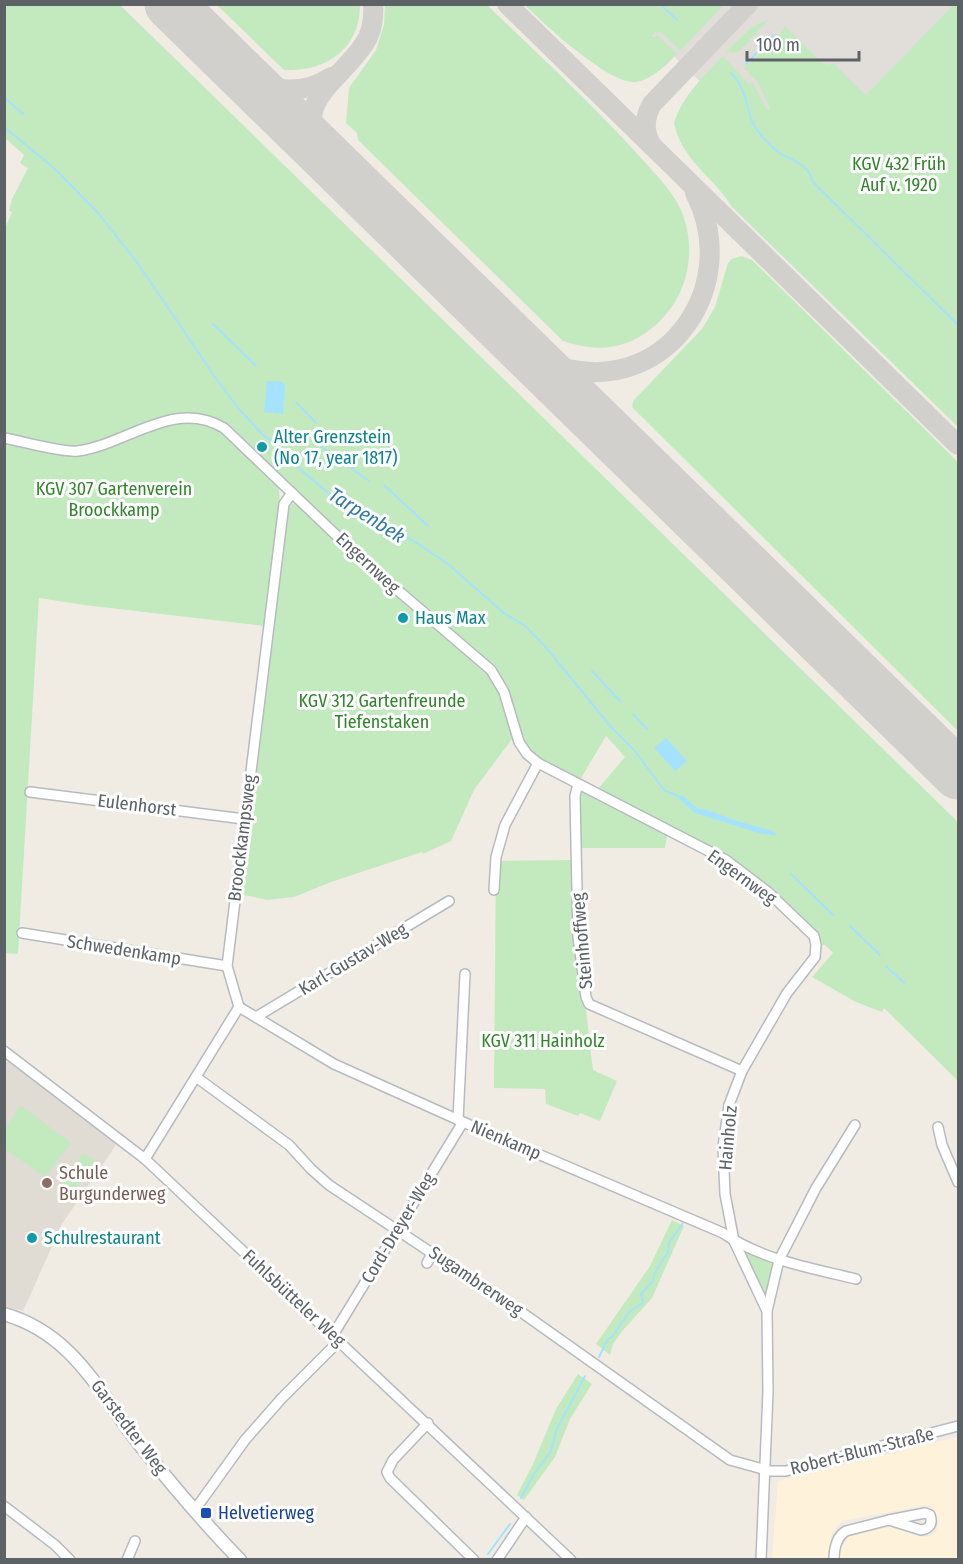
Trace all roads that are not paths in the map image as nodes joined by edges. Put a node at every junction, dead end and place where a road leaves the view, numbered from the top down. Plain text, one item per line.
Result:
1 (4, 438) edge
2 (292, 493) junction
3 (538, 763) junction
4 (578, 784) junction
5 (30, 792) dead end
6 (244, 819) junction
7 (494, 890) dead end
8 (449, 901) dead end
9 (21, 933) dead end
10 (816, 945) joint
11 (227, 966) junction
12 (465, 974) dead end
13 (239, 1007) junction
14 (256, 1017) junction
15 (4, 1051) edge
16 (742, 1071) junction
17 (196, 1077) junction
18 (460, 1121) junction
19 (855, 1125) dead end
20 (938, 1127) dead end
21 (145, 1159) junction
22 (958, 1182) edge
23 (397, 1229) junction
24 (734, 1241) junction
25 (433, 1252) junction
26 (779, 1260) junction
27 (428, 1263) dead end
28 (856, 1279) dead end
29 (767, 1311) junction
30 (4, 1314) edge
31 (336, 1338) junction
32 (428, 1423) junction
33 (958, 1425) edge
34 (765, 1470) junction
35 (4, 1506) edge
36 (194, 1511) junction
37 (526, 1517) junction
38 (889, 1520) dead end
39 (135, 1541) dead end
40 (70, 1560) edge
41 (127, 1560) edge
42 (240, 1560) edge
43 (474, 1560) edge
44 (496, 1560) edge
45 (571, 1560) edge
46 (761, 1560) edge
47 (834, 1560) edge

1 - 2 street, Engernweg
2 - 3 street, Engernweg
2 - 6 street, Broockkampsweg
3 - 4 street, Engernweg
3 - 7 street
4 - 10 street, Engernweg
4 - 16 street, Steinhoffweg
5 - 6 street, Eulenhorst
6 - 11 street, Broockkampsweg
8 - 14 street, Karl-Gustav-Weg
9 - 11 street, Schwedenkamp
10 - 16 street, Hainholz
11 - 13 street, Broockkampsweg
12 - 18 street, Cord-Dreyer-Weg
13 - 14 street, Nienkamp
13 - 17 street
14 - 18 street, Nienkamp
15 - 21 street, Fuhlsbütteler Weg
16 - 24 street, Hainholz
17 - 21 street
17 - 23 street, Sugambrerweg
18 - 23 street, Cord-Dreyer-Weg
18 - 24 street, Nienkamp
19 - 26 street, Hainholz
20 - 22 street
21 - 31 street, Fuhlsbütteler Weg
23 - 25 street, Sugambrerweg
23 - 31 street, Cord-Dreyer-Weg
24 - 26 street, Nienkamp
24 - 29 street, Hainholz
25 - 27 street
25 - 34 street, Sugambrerweg
26 - 28 street, Nienkamp
26 - 29 street, Hainholz
29 - 34 street, Hainholz
30 - 36 main road, Garstedter Weg
31 - 32 street, Fuhlsbütteler Weg
31 - 36 street
32 - 37 street, Fuhlsbütteler Weg
32 - 43 street
33 - 34 street, Robert-Blum-Straße
34 - 46 street, Hainholz
35 - 40 street
36 - 42 main road, Garstedter Weg
37 - 44 street
37 - 45 street, Fuhlsbütteler Weg
38 - 47 street
39 - 41 street

